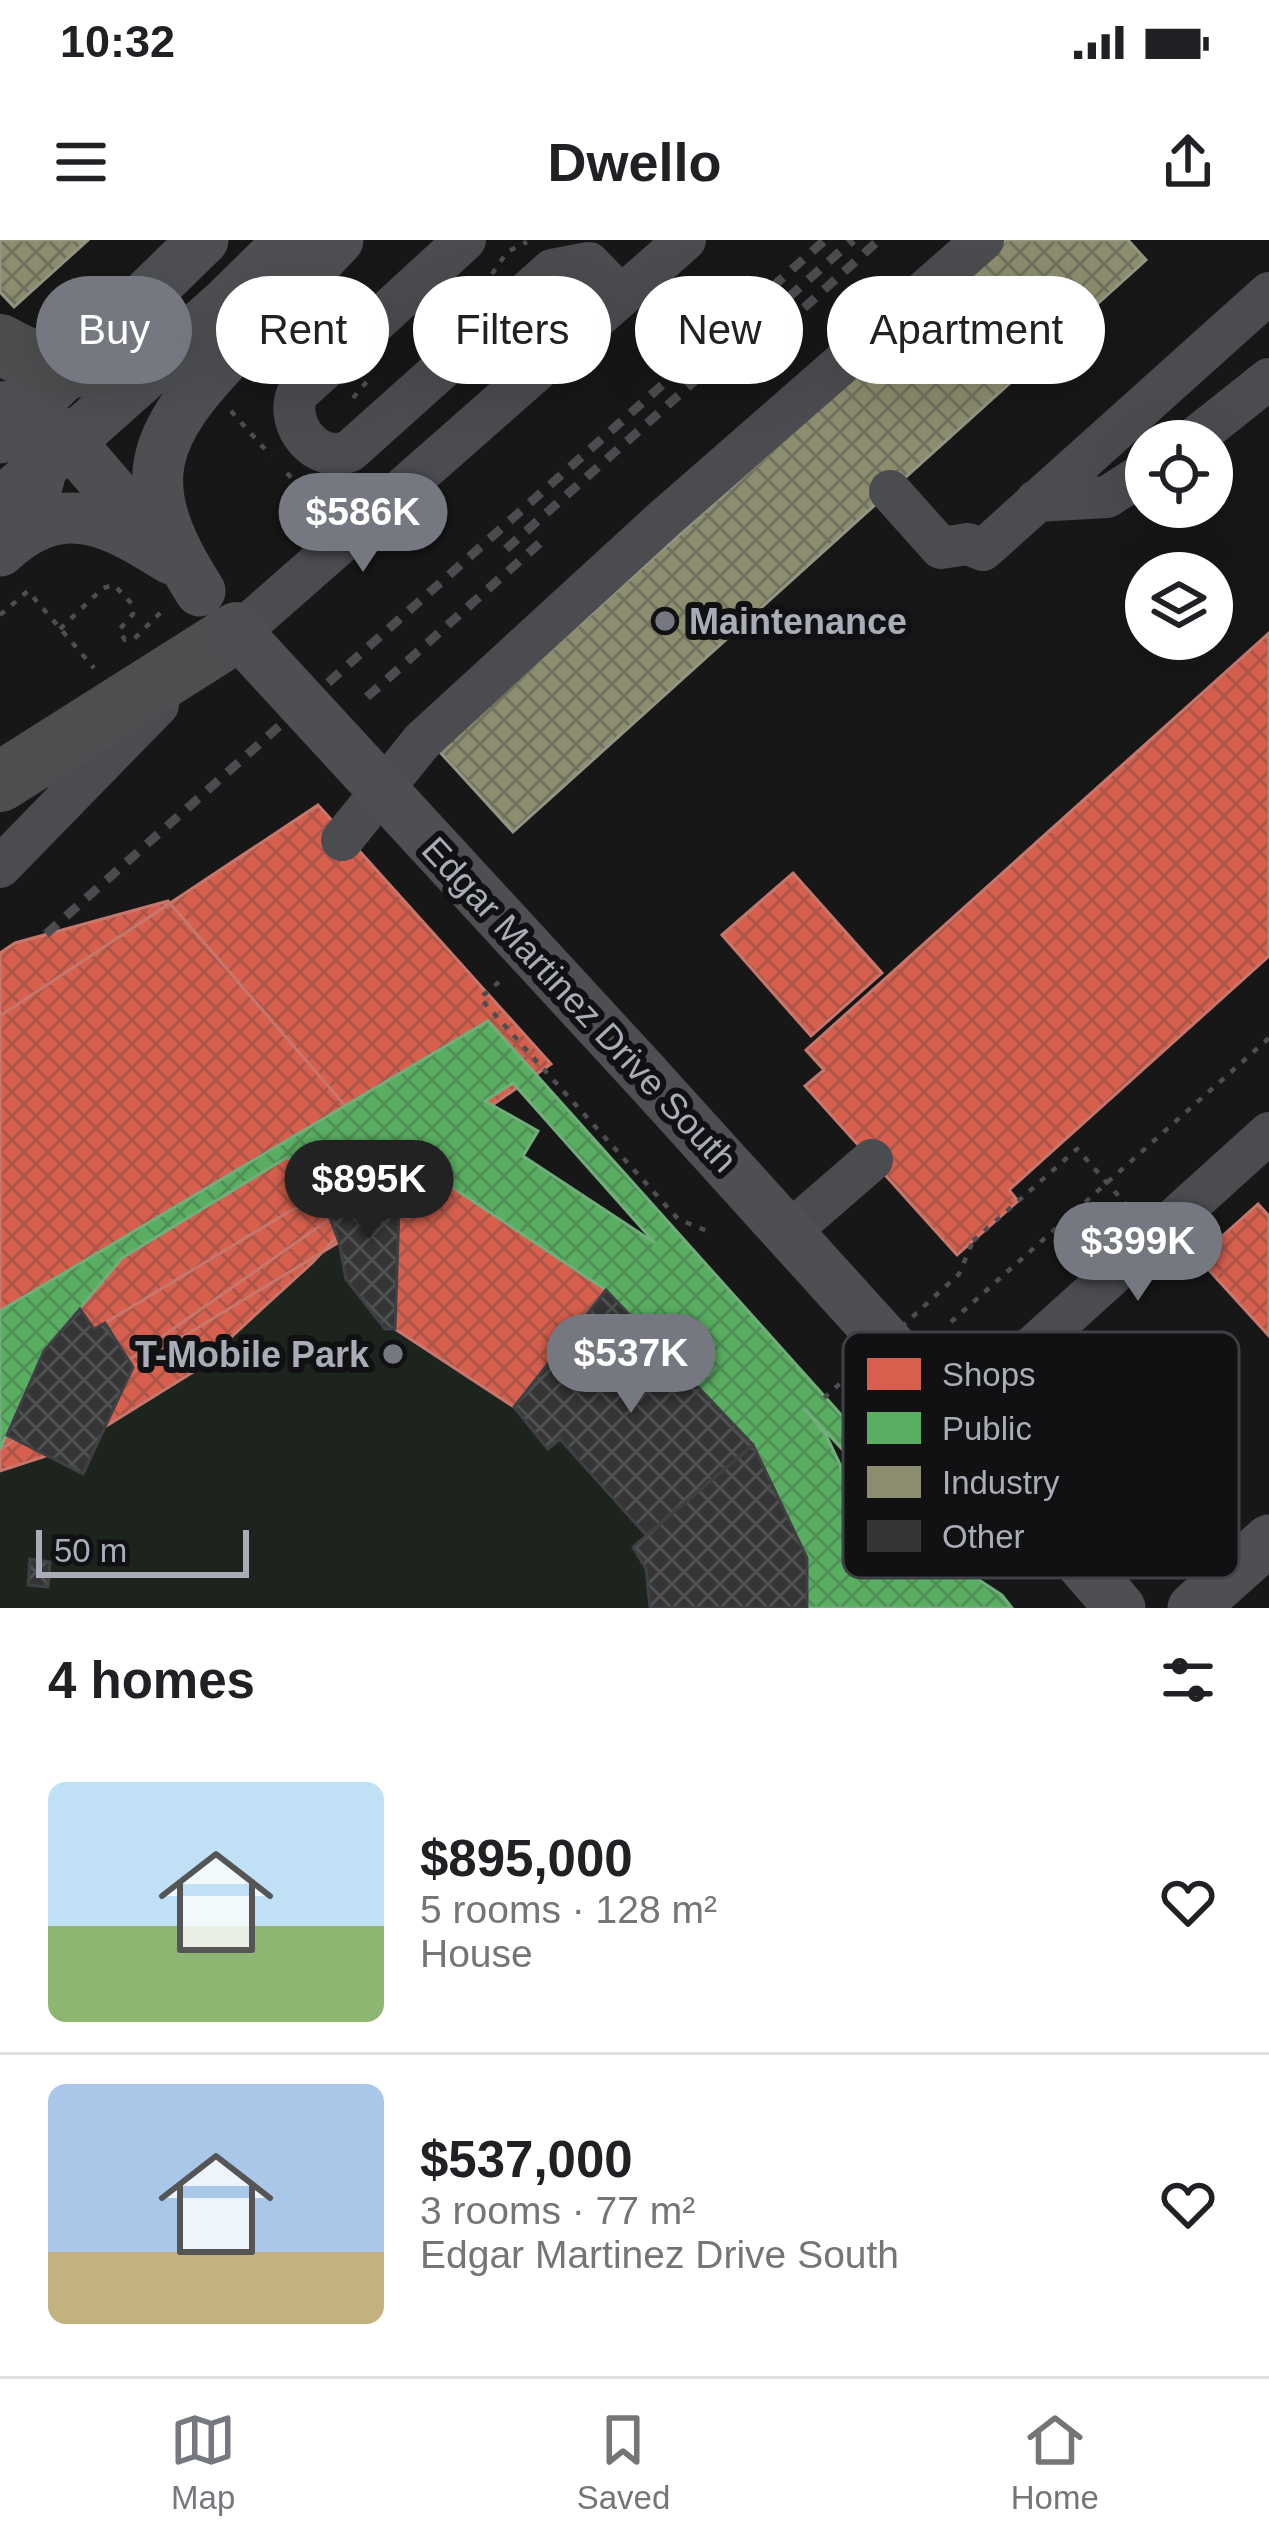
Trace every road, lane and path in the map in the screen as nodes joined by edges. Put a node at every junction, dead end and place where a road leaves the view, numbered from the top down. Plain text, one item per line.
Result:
1 (203, 240) edge
2 (248, 240) edge
3 (290, 240) edge
4 (338, 240) edge
5 (465, 240) edge
6 (983, 240) edge
7 (678, 242) edge
8 (550, 250) edge
9 (490, 276) edge
10 (1269, 292) edge
11 (192, 295) edge
12 (621, 296) junction
13 (0, 344) edge
14 (36, 361) edge
15 (1269, 379) edge
16 (67, 384) edge
17 (365, 384) edge
18 (19, 409) edge
19 (343, 411) dead end
20 (1217, 420) edge
21 (1125, 485) edge
22 (890, 491) dead end
23 (1036, 502) junction
24 (5, 530) edge
25 (193, 598) junction
26 (0, 615) edge
27 (61, 629) junction
28 (103, 677) dead end
29 (0, 782) edge
30 (343, 840) dead end
31 (0, 867) edge
32 (499, 982) dead end
33 (1268, 1041) edge
34 (1263, 1150) edge
35 (872, 1160) dead end
36 (1107, 1183) junction
37 (1136, 1216) dead end
38 (789, 1232) junction
39 (712, 1233) dead end
40 (951, 1322) dead end
41 (879, 1332) edge
42 (895, 1332) edge
43 (1053, 1332) edge
44 (843, 1380) edge
45 (824, 1398) dead end
46 (1269, 1540) edge
47 (1239, 1567) edge
48 (1094, 1578) edge
49 (1227, 1578) edge
50 (1120, 1608) edge
51 (1193, 1608) edge

1 - 18 main road
2 - 11 main road
3 - 24 main road
4 - 25 main road
5 - 8 street
6 - 30 street
7 - 12 street
8 - 9 path
8 - 12 street
10 - 23 street
12 - 31 street
13 - 14 highway, bridge
15 - 20 street
16 - 18 main road, bridge
17 - 19 path
18 - 24 main road, bridge
18 - 25 main road, Edgar Martinez Drive South, bridge
21 - 23 street
22 - 23 street
24 - 25 main road, bridge
25 - 27 path
25 - 29 highway
25 - 38 main road, Edgar Martinez Drive South, bridge
26 - 27 path
27 - 28 path
32 - 39 path
33 - 36 path
34 - 43 street
35 - 38 street
36 - 37 path
36 - 40 path
36 - 42 path, bridge
38 - 41 main road, Edgar Martinez Drive South
44 - 45 path, bridge
46 - 47 main road
48 - 50 main road, Edgar Martinez Drive South
49 - 51 main road

